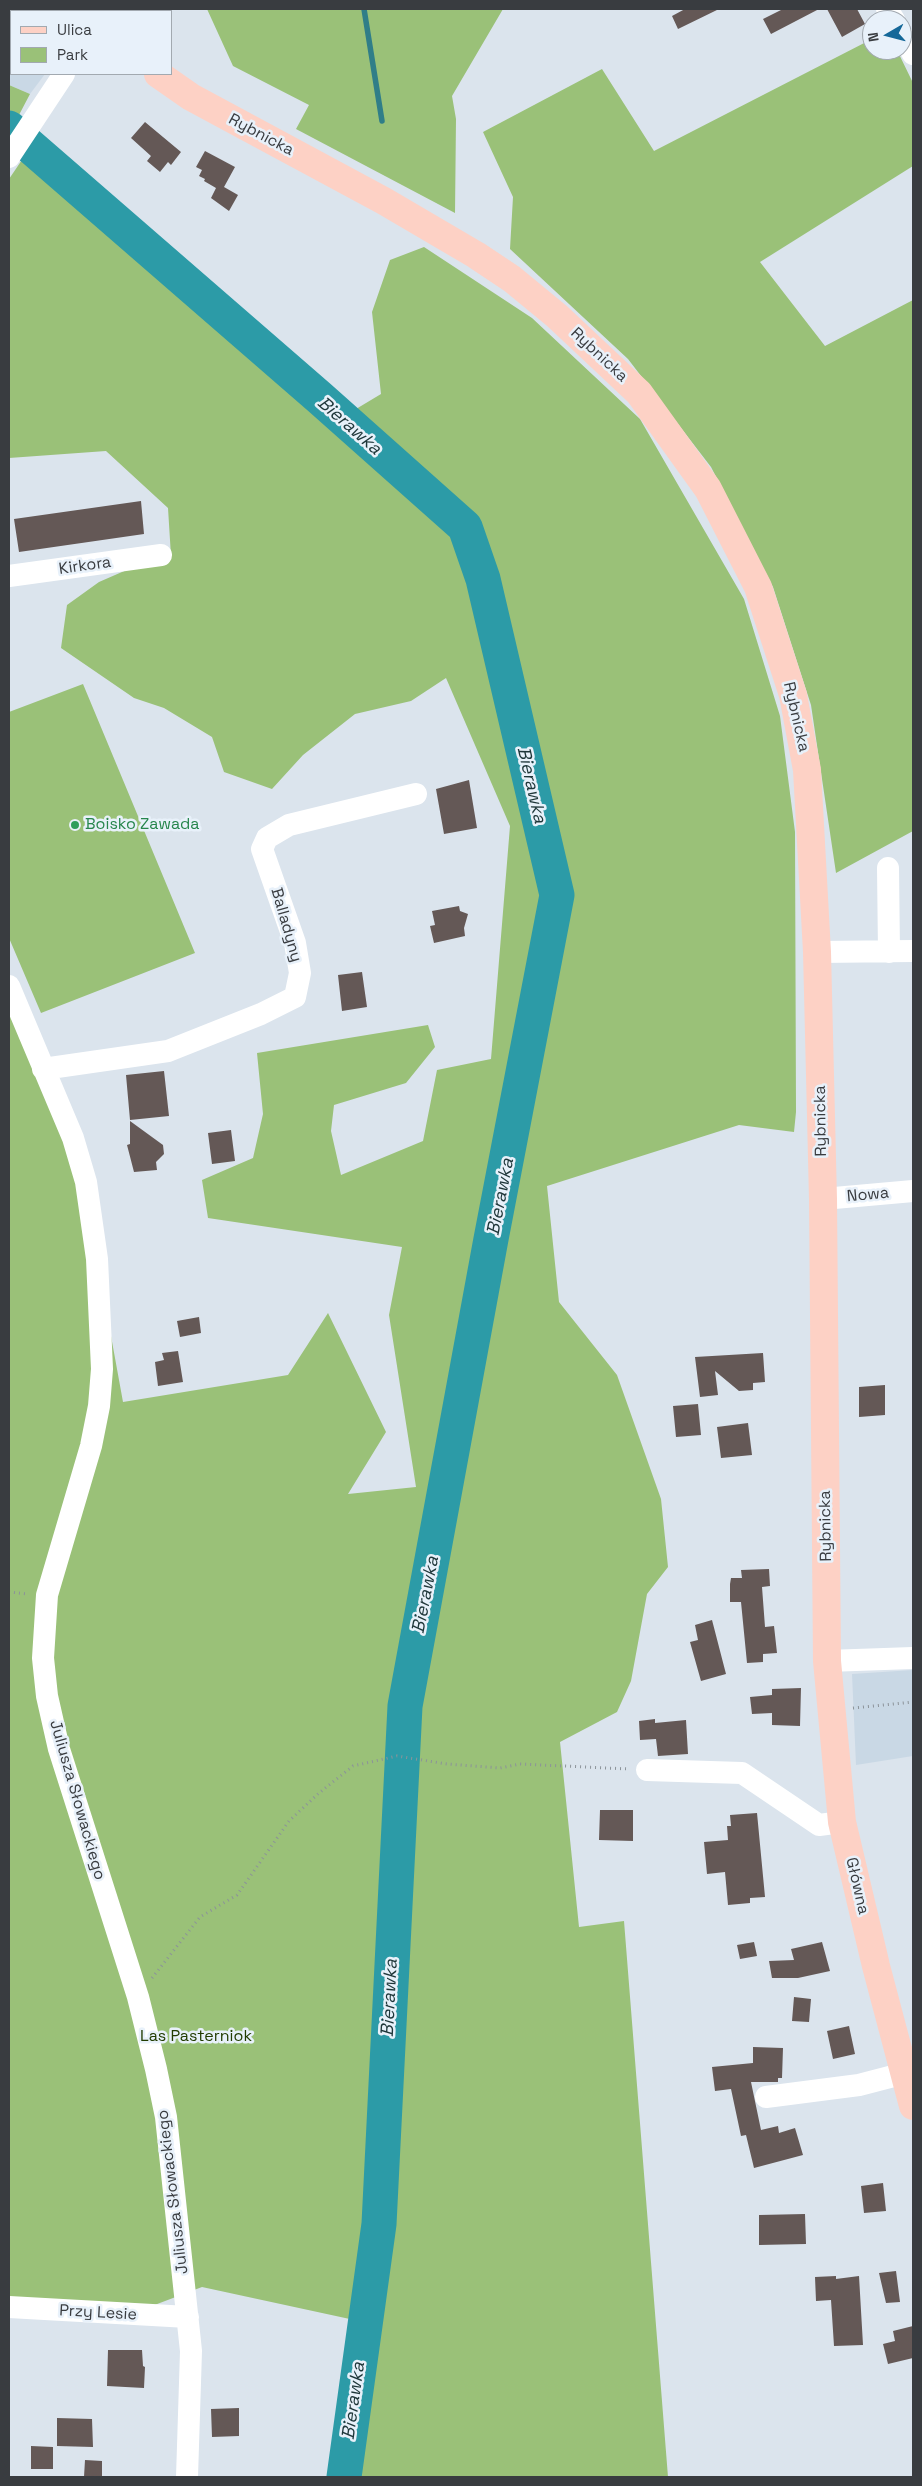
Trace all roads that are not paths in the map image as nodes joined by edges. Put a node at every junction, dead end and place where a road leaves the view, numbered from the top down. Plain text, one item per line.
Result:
1 (159, 75) edge
2 (57, 76) edge
3 (12, 152) edge
4 (161, 555) dead end
5 (9, 576) edge
6 (416, 794) dead end
7 (888, 868) dead end
8 (913, 951) edge
9 (817, 952) junction
10 (889, 952) junction
11 (9, 986) edge
12 (43, 1069) junction
13 (913, 1191) edge
14 (823, 1199) junction
15 (913, 1658) edge
16 (827, 1661) junction
17 (647, 1770) road end
18 (842, 1822) junction
19 (906, 2060) edge
20 (766, 2097) dead end
21 (913, 2106) edge
22 (9, 2307) edge
23 (188, 2317) junction
24 (187, 2477) edge

1 - 9 main road, Rybnicka
2 - 3 street
4 - 5 street, Kirkora
6 - 12 street, Balladyny
7 - 10 street
8 - 10 street
9 - 10 street
9 - 14 main road, Rybnicka
11 - 12 street, Juliusza Słowackiego
12 - 23 street, Juliusza Słowackiego
13 - 14 street, Nowa
14 - 16 main road, Rybnicka
15 - 16 street
16 - 18 main road, Główna
17 - 18 street
18 - 19 main road, Główna
19 - 20 street
19 - 21 main road, Główna
22 - 23 street, Przy Lesie
23 - 24 street, Juliusza Słowackiego

